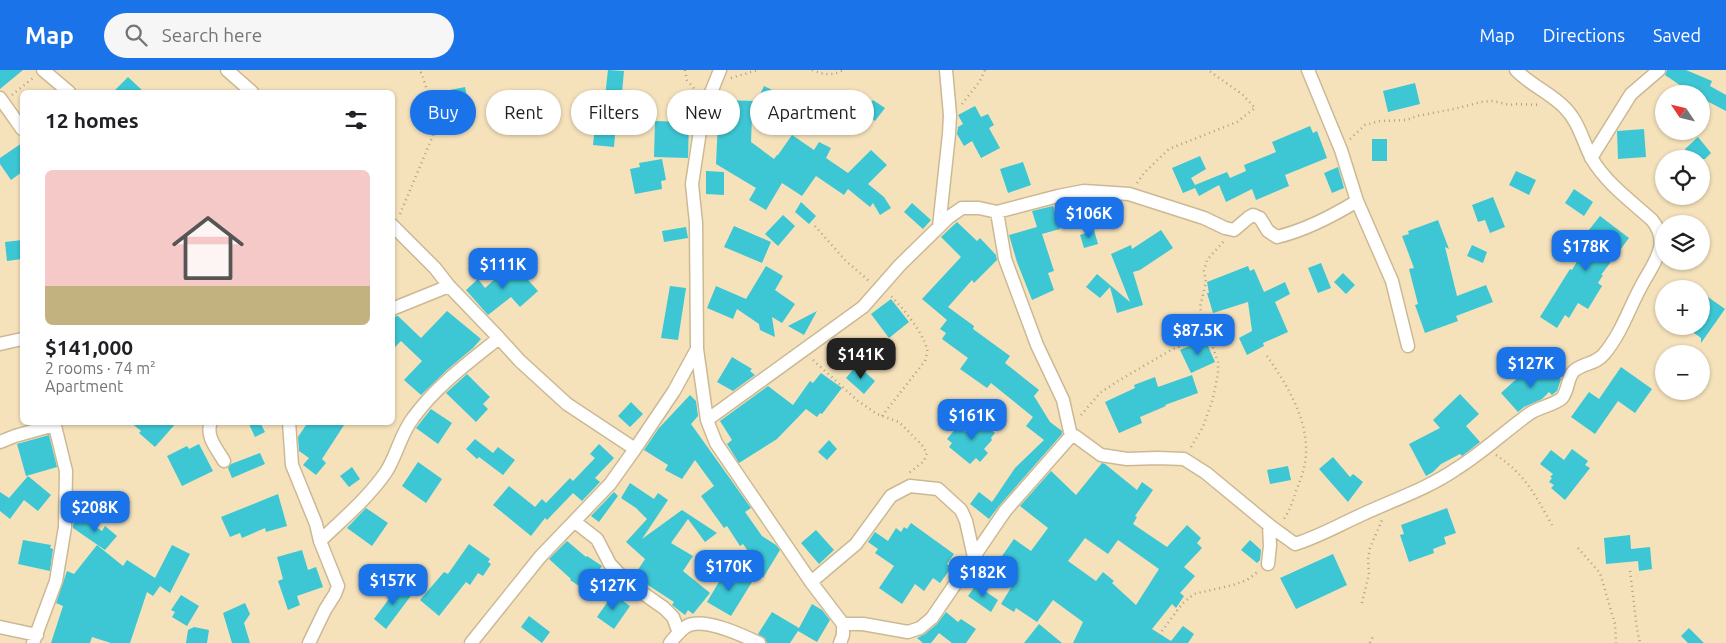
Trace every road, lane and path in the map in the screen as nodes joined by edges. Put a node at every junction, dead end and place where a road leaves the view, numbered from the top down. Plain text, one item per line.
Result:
1 (43, 70) edge
2 (227, 70) edge
3 (419, 70) edge
4 (685, 70) edge
5 (758, 70) edge
6 (812, 70) edge
7 (843, 70) edge
8 (946, 70) edge
9 (984, 70) edge
10 (1208, 70) edge
11 (1308, 70) edge
12 (1516, 70) edge
13 (1659, 70) edge
14 (718, 76) edge
15 (67, 90) edge
16 (250, 90) edge
17 (695, 90) edge
18 (712, 90) edge
19 (1, 100) edge
20 (1564, 107) junction
21 (950, 115) junction
22 (20, 126) edge
23 (699, 135) edge
24 (1341, 150) junction
25 (1592, 158) junction
26 (1129, 194) junction
27 (1357, 201) junction
28 (997, 212) junction
29 (395, 221) edge
30 (815, 226) dead end
31 (939, 226) junction
32 (395, 228) edge
33 (1234, 230) junction
34 (449, 286) junction
35 (879, 290) junction
36 (395, 309) edge
37 (1209, 335) junction
38 (500, 338) junction
39 (20, 339) edge
40 (0, 344) edge
41 (1408, 346) dead end
42 (697, 348) junction
43 (802, 350) junction
44 (1267, 356) dead end
45 (882, 416) junction
46 (707, 420) junction
47 (51, 425) edge
48 (54, 425) edge
49 (210, 425) edge
50 (289, 425) edge
51 (1071, 433) junction
52 (0, 442) edge
53 (1487, 448) junction
54 (635, 449) junction
55 (1184, 460) junction
56 (224, 461) dead end
57 (896, 493) junction
58 (1390, 502) junction
59 (575, 522) junction
60 (1552, 525) dead end
61 (1273, 528) junction
62 (320, 541) junction
63 (1578, 548) dead end
64 (974, 557) junction
65 (1268, 564) joint
66 (1630, 571) dead end
67 (811, 582) junction
68 (1362, 603) dead end
69 (843, 624) junction
70 (0, 627) edge
71 (679, 633) junction
72 (1372, 636) dead end
73 (35, 639) edge
74 (309, 643) edge
75 (471, 643) edge
76 (670, 643) edge
77 (758, 643) edge
78 (840, 643) edge
79 (1153, 643) edge
80 (1370, 643) edge
81 (1616, 643) edge
82 (1640, 643) edge

1 - 15 street
1 - 19 path
2 - 16 street
3 - 29 path
4 - 17 path
5 - 14 path
6 - 7 path
8 - 21 street
9 - 21 path
10 - 26 path
11 - 24 street
12 - 20 street
13 - 25 street
14 - 18 street
19 - 22 street
20 - 24 path
20 - 25 street
21 - 31 street
23 - 42 street
24 - 27 street
25 - 53 street
26 - 28 street
26 - 33 street
27 - 33 street
27 - 41 street
28 - 31 street
28 - 51 street
30 - 35 path
31 - 35 street
32 - 34 street
33 - 37 path
34 - 36 street
34 - 38 street
35 - 43 street
35 - 45 path
37 - 51 path
37 - 55 path
38 - 54 street
38 - 62 street
39 - 40 street
42 - 46 street
42 - 54 street
43 - 45 path
43 - 46 street
44 - 61 path
45 - 57 path
46 - 67 street
47 - 52 street
48 - 73 street
49 - 56 street
50 - 62 street
51 - 55 street
51 - 64 street
53 - 58 street
53 - 60 path
54 - 59 street
55 - 61 street
57 - 64 street
57 - 67 street
58 - 61 street
58 - 68 path
59 - 71 street
59 - 75 street
61 - 65 street
62 - 74 street
63 - 81 path
64 - 69 street
65 - 79 path
66 - 82 path
67 - 69 street
69 - 78 street
70 - 73 street
71 - 76 street
71 - 77 street
72 - 80 path

